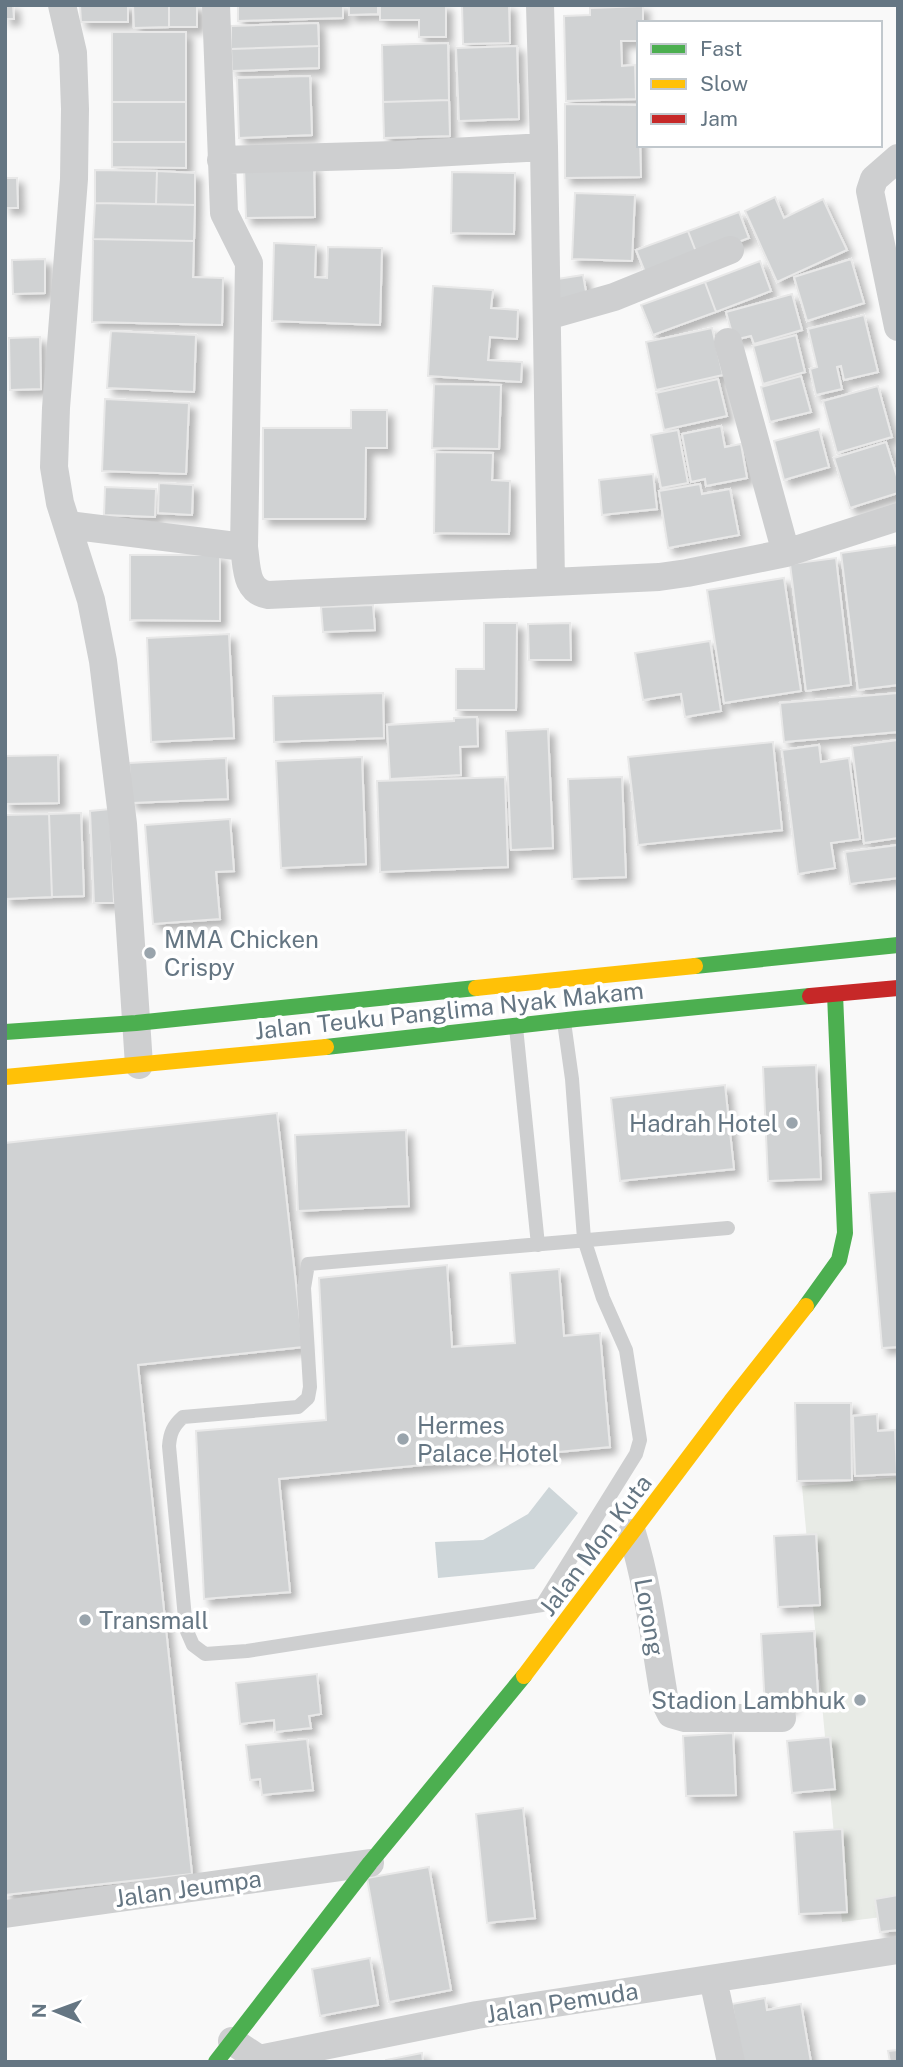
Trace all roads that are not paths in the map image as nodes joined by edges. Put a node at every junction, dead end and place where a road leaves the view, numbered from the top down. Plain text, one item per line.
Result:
1 (62, 5) edge
2 (216, 5) edge
3 (540, 5) edge
4 (544, 147) junction
5 (898, 158) edge
6 (221, 160) junction
7 (730, 250) dead end
8 (547, 316) junction
9 (898, 327) edge
10 (728, 342) dead end
11 (898, 517) edge
12 (68, 525) junction
13 (244, 547) junction
14 (786, 553) junction
15 (551, 582) junction
16 (898, 944) edge
17 (572, 977) junction
18 (898, 988) edge
19 (835, 994) junction
20 (572, 1011) junction
21 (135, 1023) junction
22 (516, 1026) junction
23 (5, 1032) edge
24 (139, 1065) junction
25 (5, 1077) edge
26 (728, 1227) dead end
27 (584, 1239) junction
28 (538, 1245) junction
29 (632, 1533) junction
30 (782, 1718) dead end
31 (370, 1863) junction
32 (5, 1914) edge
33 (898, 1950) edge
34 (713, 1979) junction
35 (224, 2052) edge
36 (259, 2060) edge
37 (731, 2062) edge

1 - 12 street
2 - 6 street
3 - 4 street
4 - 6 street
4 - 8 street
5 - 9 street
6 - 13 street
7 - 8 street
8 - 15 street
10 - 14 street
11 - 14 street
12 - 13 street
12 - 21 street
13 - 15 street
14 - 15 street
16 - 17 main road, Jalan Teuku Panglima Nyak Makam
17 - 20 main road
17 - 21 main road, Jalan Teuku Panglima Nyak Makam
18 - 19 main road, Jalan Teuku Panglima Nyak Makam
19 - 20 main road, Jalan Teuku Panglima Nyak Makam
19 - 29 main road, Jalan Mon Kuta
20 - 22 main road, Jalan Teuku Panglima Nyak Makam
20 - 27 lane
21 - 23 main road, Jalan Teuku Panglima Nyak Makam
21 - 24 street
22 - 24 main road, Jalan Teuku Panglima Nyak Makam
22 - 28 lane
24 - 25 main road, Jalan Teuku Panglima Nyak Makam
26 - 27 lane
27 - 28 lane
27 - 28 lane
29 - 30 street, Lorong
29 - 31 main road, Jalan Mon Kuta
31 - 32 street, Jalan Jeumpa
31 - 35 main road, Jalan Mon Kuta
33 - 34 street, Jalan Pemuda
34 - 36 street, Jalan Pemuda
34 - 37 street
35 - 36 street, Jalan Pemuda

